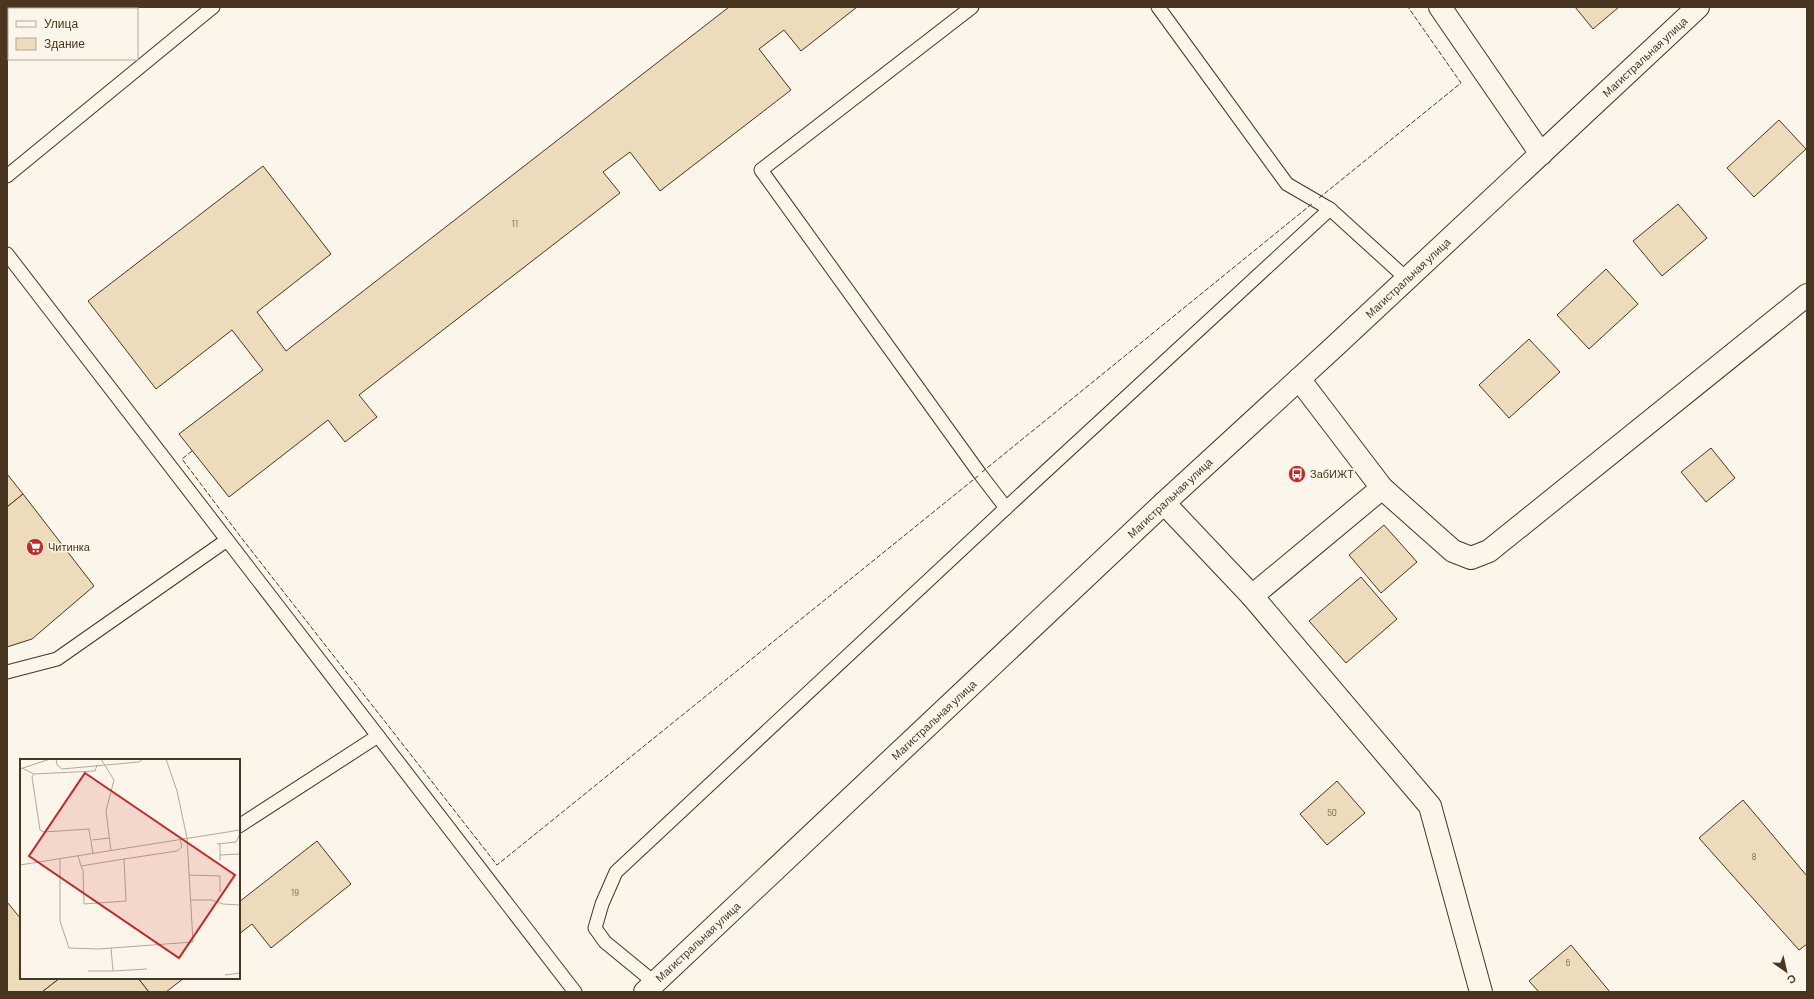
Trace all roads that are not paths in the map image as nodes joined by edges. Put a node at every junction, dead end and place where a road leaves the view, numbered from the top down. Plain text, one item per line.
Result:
1 (213, 7) edge
2 (972, 7) edge
3 (1158, 7) edge
4 (1440, 7) edge
5 (1698, 7) edge
6 (1541, 154) junction
7 (7, 176) edge
8 (1330, 209) junction
9 (7, 254) edge
10 (1407, 278) junction
11 (1807, 295) edge
12 (1299, 379) junction
13 (1382, 488) junction
14 (1164, 503) junction
15 (1006, 508) junction
16 (227, 540) junction
17 (1252, 596) junction
18 (7, 672) edge
19 (378, 736) junction
20 (240, 825) edge
21 (650, 987) edge
22 (575, 992) edge
23 (1481, 992) edge

1 - 7 lane
2 - 15 lane
3 - 8 lane
4 - 6 street
5 - 6 street, Магистральная улица
6 - 10 street, Магистральная улица
8 - 10 lane
8 - 15 lane
9 - 16 lane
10 - 12 street, Магистральная улица
11 - 13 street
12 - 13 street
12 - 14 street, Магистральная улица
13 - 17 street
14 - 17 street
14 - 21 street, Магистральная улица
15 - 21 lane
16 - 18 lane
16 - 19 lane
17 - 23 street
19 - 20 lane
19 - 22 lane

